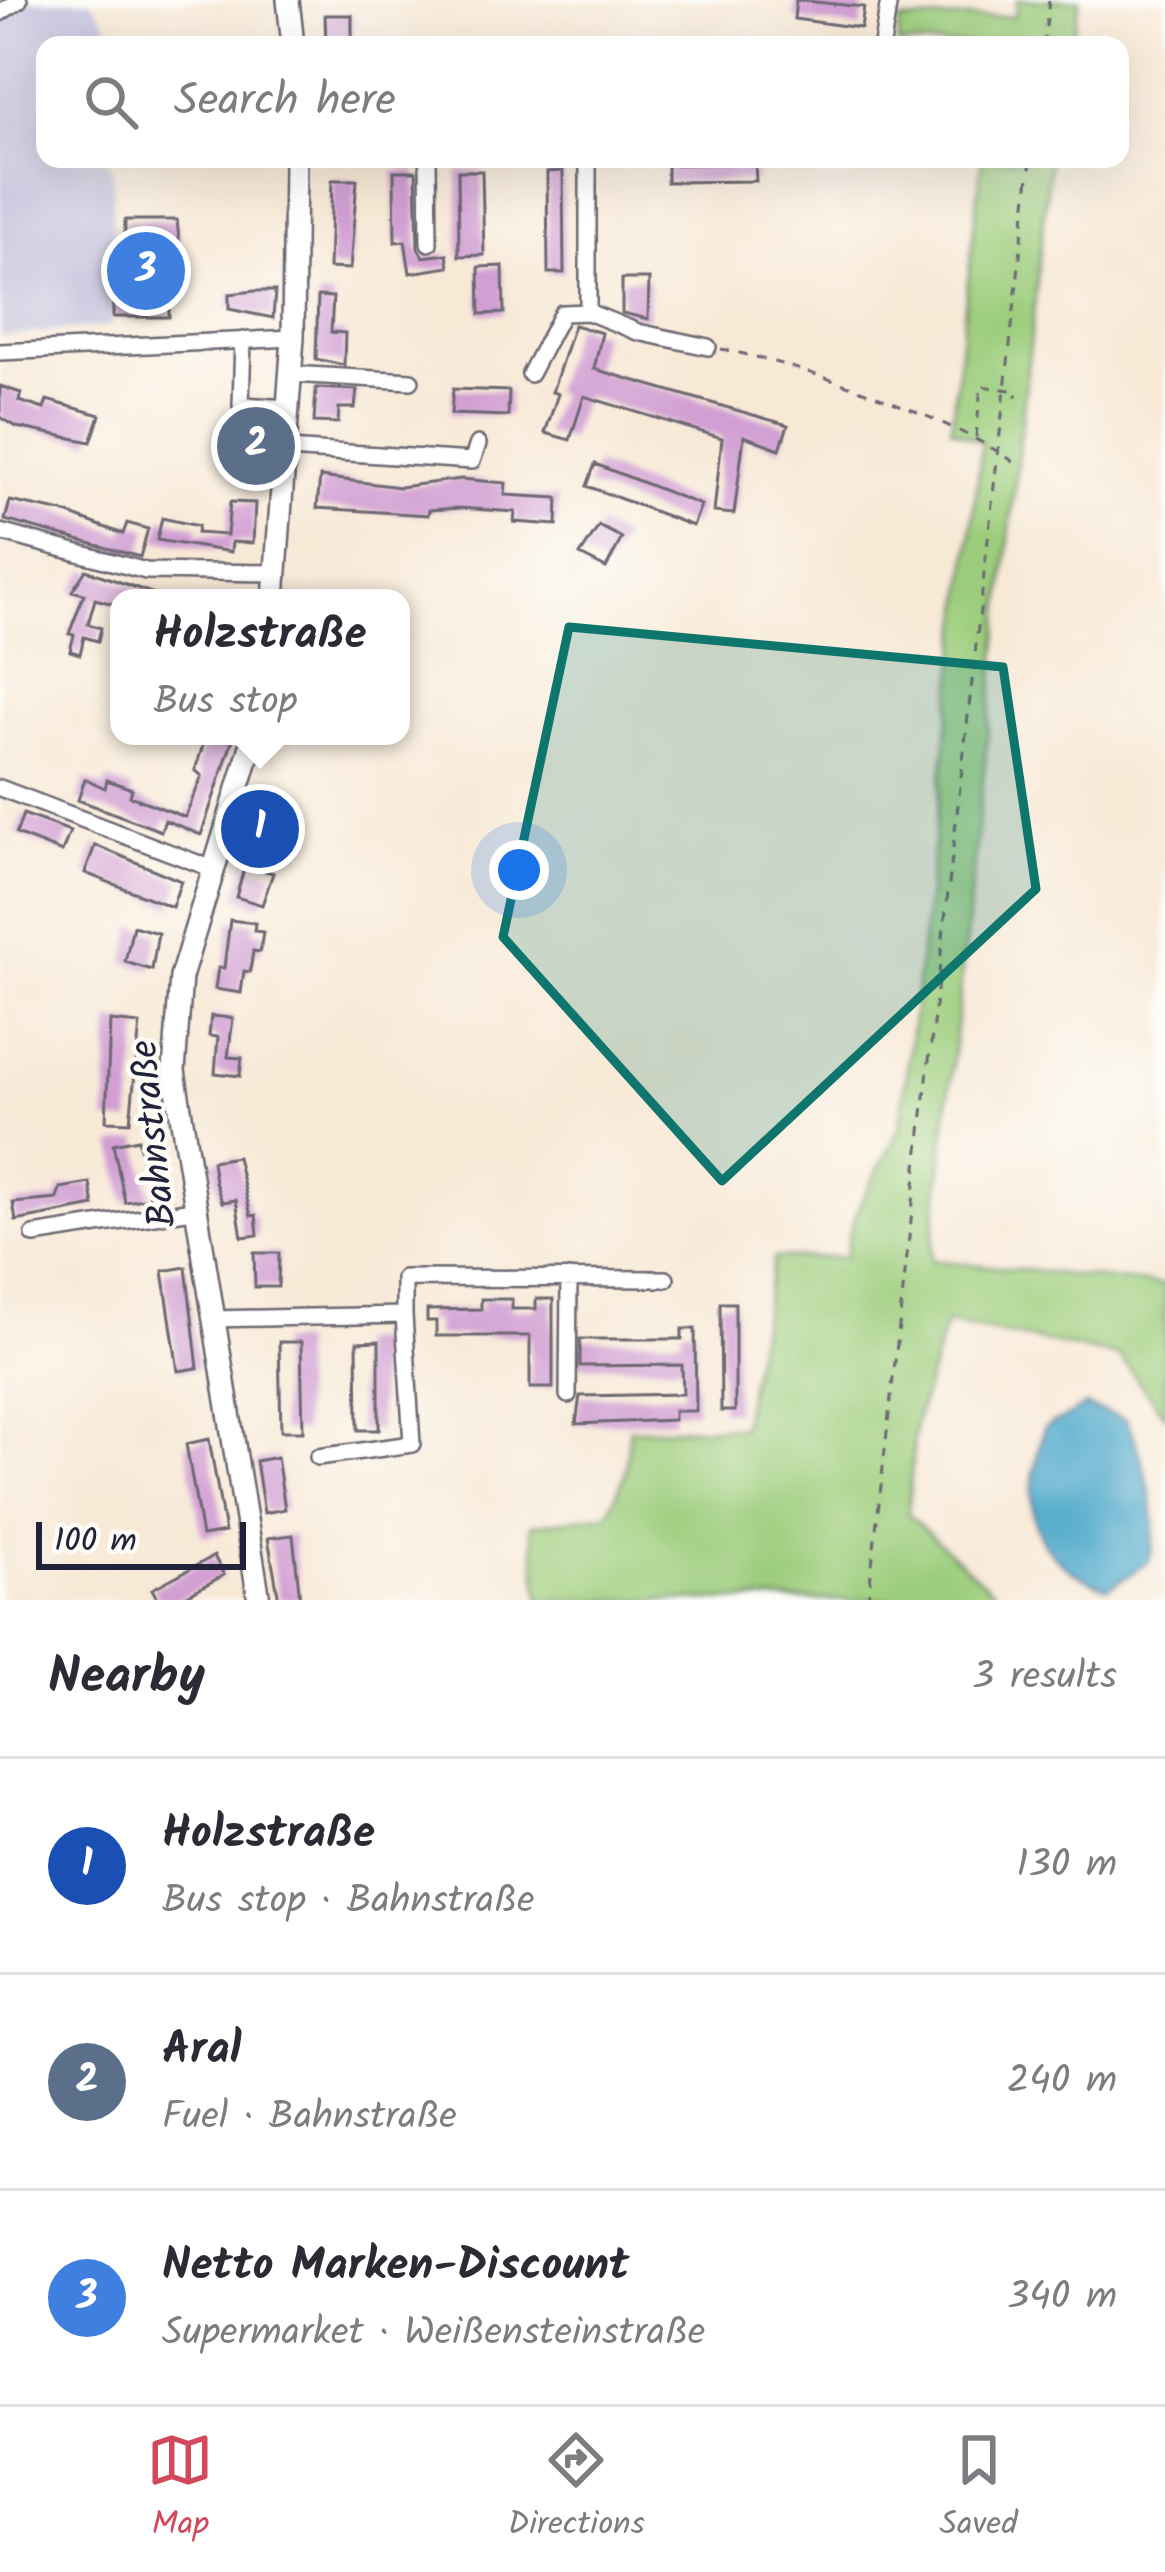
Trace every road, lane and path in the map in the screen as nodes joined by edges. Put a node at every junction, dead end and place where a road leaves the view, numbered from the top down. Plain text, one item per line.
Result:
1 (19, 0) edge
2 (288, 0) edge
3 (889, 0) edge
4 (1049, 0) edge
5 (0, 13) edge
6 (292, 36) edge
7 (883, 36) edge
8 (1045, 36) edge
9 (296, 168) edge
10 (428, 168) edge
11 (588, 168) edge
12 (1029, 168) edge
13 (429, 243) dead end
14 (588, 312) junction
15 (292, 338) junction
16 (243, 340) junction
17 (708, 347) joint
18 (0, 352) edge
19 (291, 374) junction
20 (530, 374) dead end
21 (411, 381) dead end
22 (1004, 389) junction
23 (1016, 397) dead end
24 (289, 408) junction
25 (976, 439) junction
26 (478, 444) dead end
27 (997, 448) junction
28 (287, 449) junction
29 (1019, 466) dead end
30 (0, 532) edge
31 (276, 573) junction
32 (275, 589) edge
33 (251, 745) edge
34 (0, 788) edge
35 (213, 869) junction
36 (192, 1210) junction
37 (34, 1235) dead end
38 (569, 1278) junction
39 (666, 1279) dead end
40 (404, 1315) junction
41 (211, 1319) junction
42 (568, 1395) dead end
43 (318, 1457) dead end
44 (259, 1600) edge
45 (868, 1600) edge

1 - 5 street
2 - 6 main road
3 - 7 street
4 - 8 path
9 - 15 main road
10 - 13 street
11 - 14 street
12 - 22 path
14 - 17 street
14 - 20 street
15 - 16 street
15 - 19 main road
16 - 18 street
16 - 24 street
17 - 25 path
19 - 21 street
19 - 24 main road
22 - 23 path
22 - 25 path
22 - 27 path
24 - 28 main road
25 - 27 path
26 - 28 street
27 - 29 path
27 - 45 path
28 - 31 main road
30 - 31 street
31 - 32 main road
33 - 35 main road, Bahnstraße
34 - 35 street
35 - 36 main road, Bahnstraße
36 - 37 street
36 - 41 main road, Bahnstraße
38 - 39 street
38 - 40 street
38 - 42 street
40 - 41 street
40 - 43 street
41 - 44 main road, Bahnstraße

